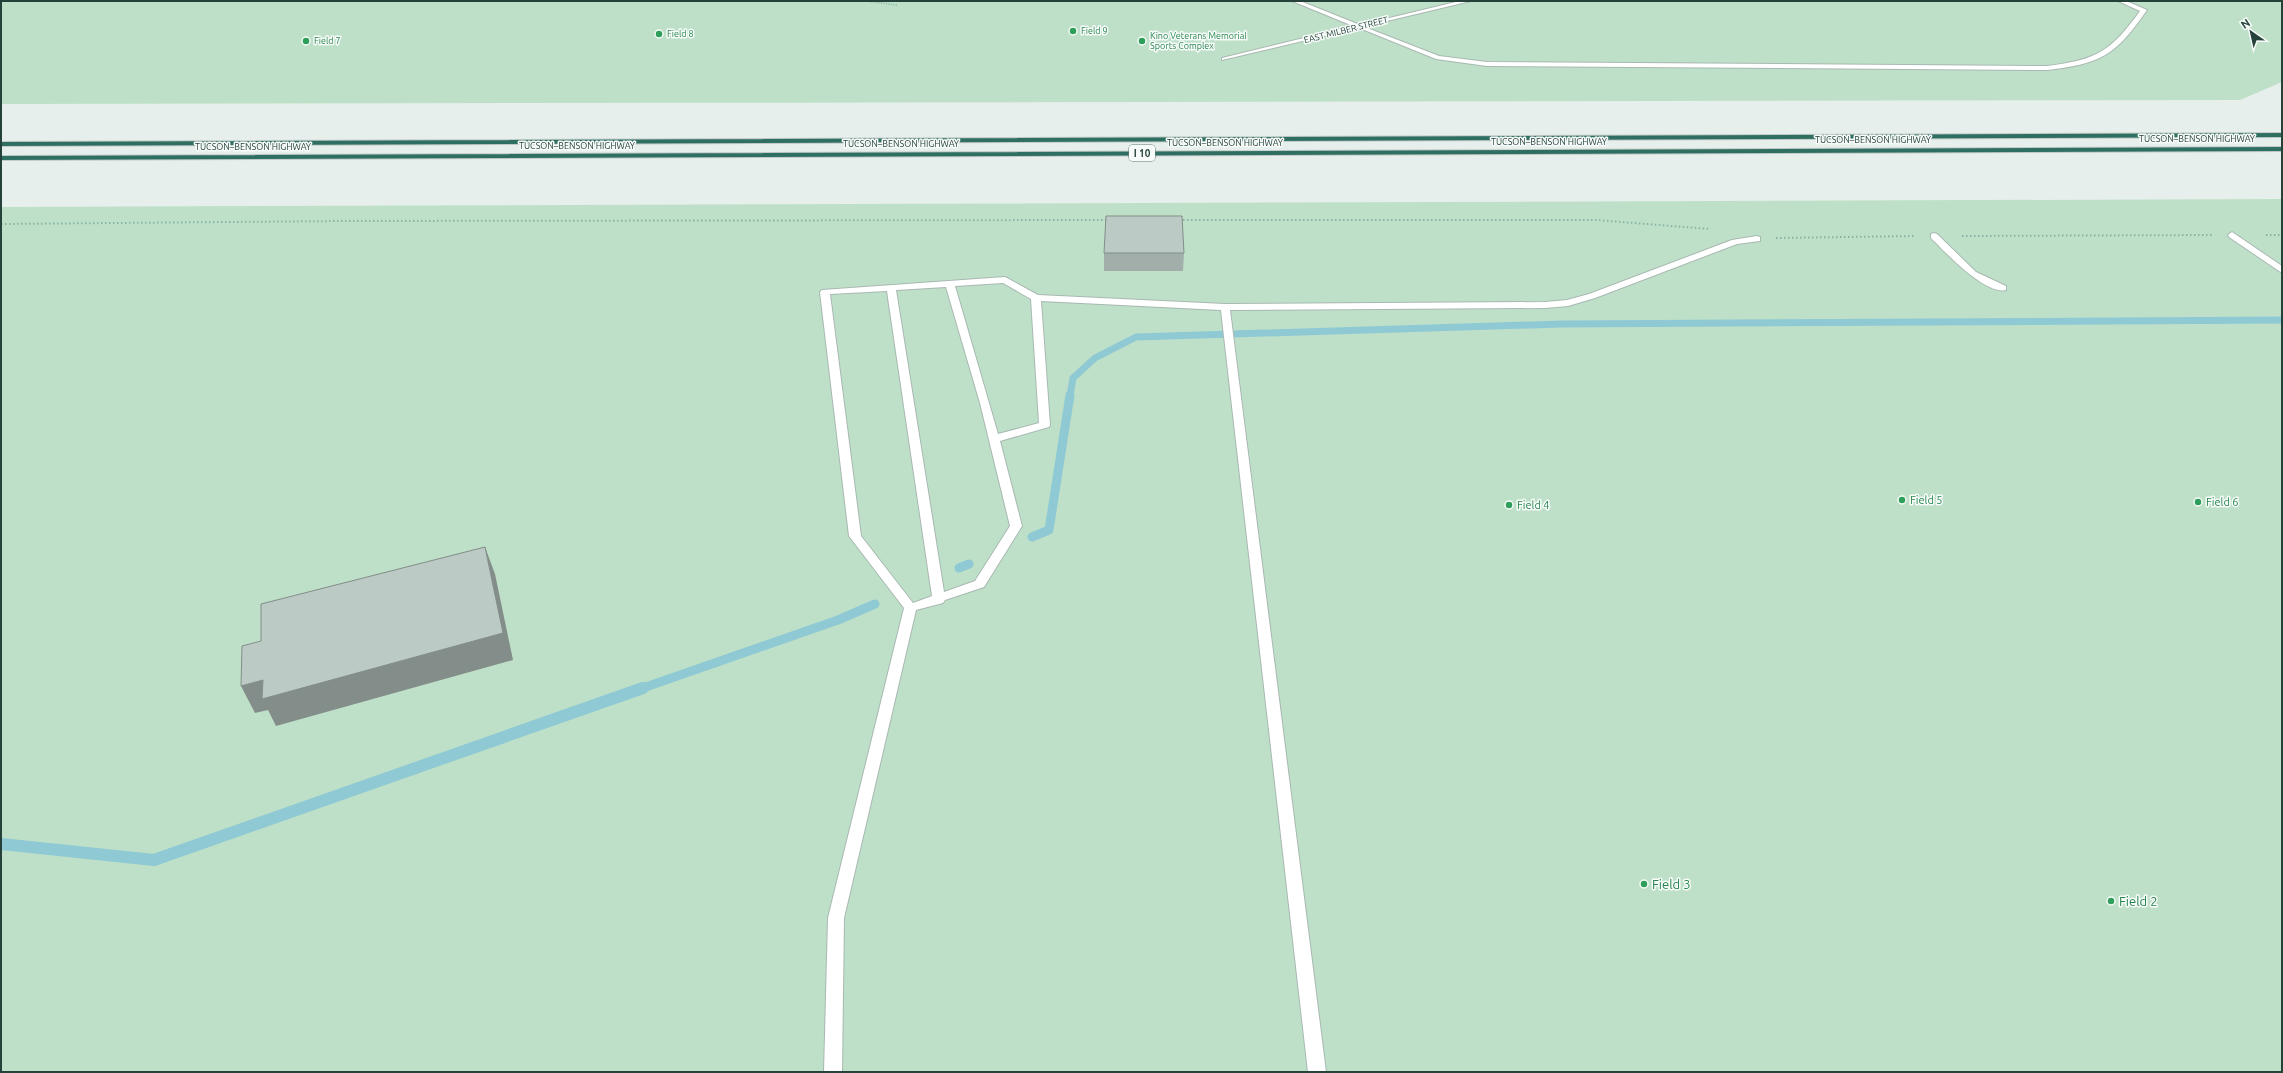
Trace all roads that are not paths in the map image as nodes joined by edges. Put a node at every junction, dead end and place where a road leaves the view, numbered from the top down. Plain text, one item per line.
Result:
1 (1295, 1) edge
2 (1468, 1) edge
3 (2121, 1) edge
4 (1360, 27) junction
5 (1224, 59) dead end
6 (2282, 135) edge
7 (3, 144) edge
8 (2282, 149) edge
9 (1, 158) edge
10 (2232, 235) road end
11 (1934, 236) road end
12 (1757, 239) road end
13 (2282, 270) edge
14 (950, 284) junction
15 (891, 288) junction
16 (2003, 288) dead end
17 (1036, 298) junction
18 (1225, 306) junction
19 (994, 439) junction
20 (939, 600) junction
21 (910, 608) junction
22 (833, 1072) edge
23 (1317, 1072) edge

1 - 4 street
2 - 4 street, EAST MILBER STREET
3 - 4 street
4 - 5 street, EAST MILBER STREET
6 - 7 highway, TUCSON–BENSON HIGHWAY / I 10
8 - 9 highway, TUCSON–BENSON HIGHWAY / I 10
10 - 13 street
11 - 16 street
12 - 18 street
14 - 15 street
14 - 17 street
14 - 19 street
15 - 20 street
15 - 21 street
17 - 18 street
17 - 19 street
18 - 23 street
19 - 20 street
20 - 21 street
21 - 22 street

